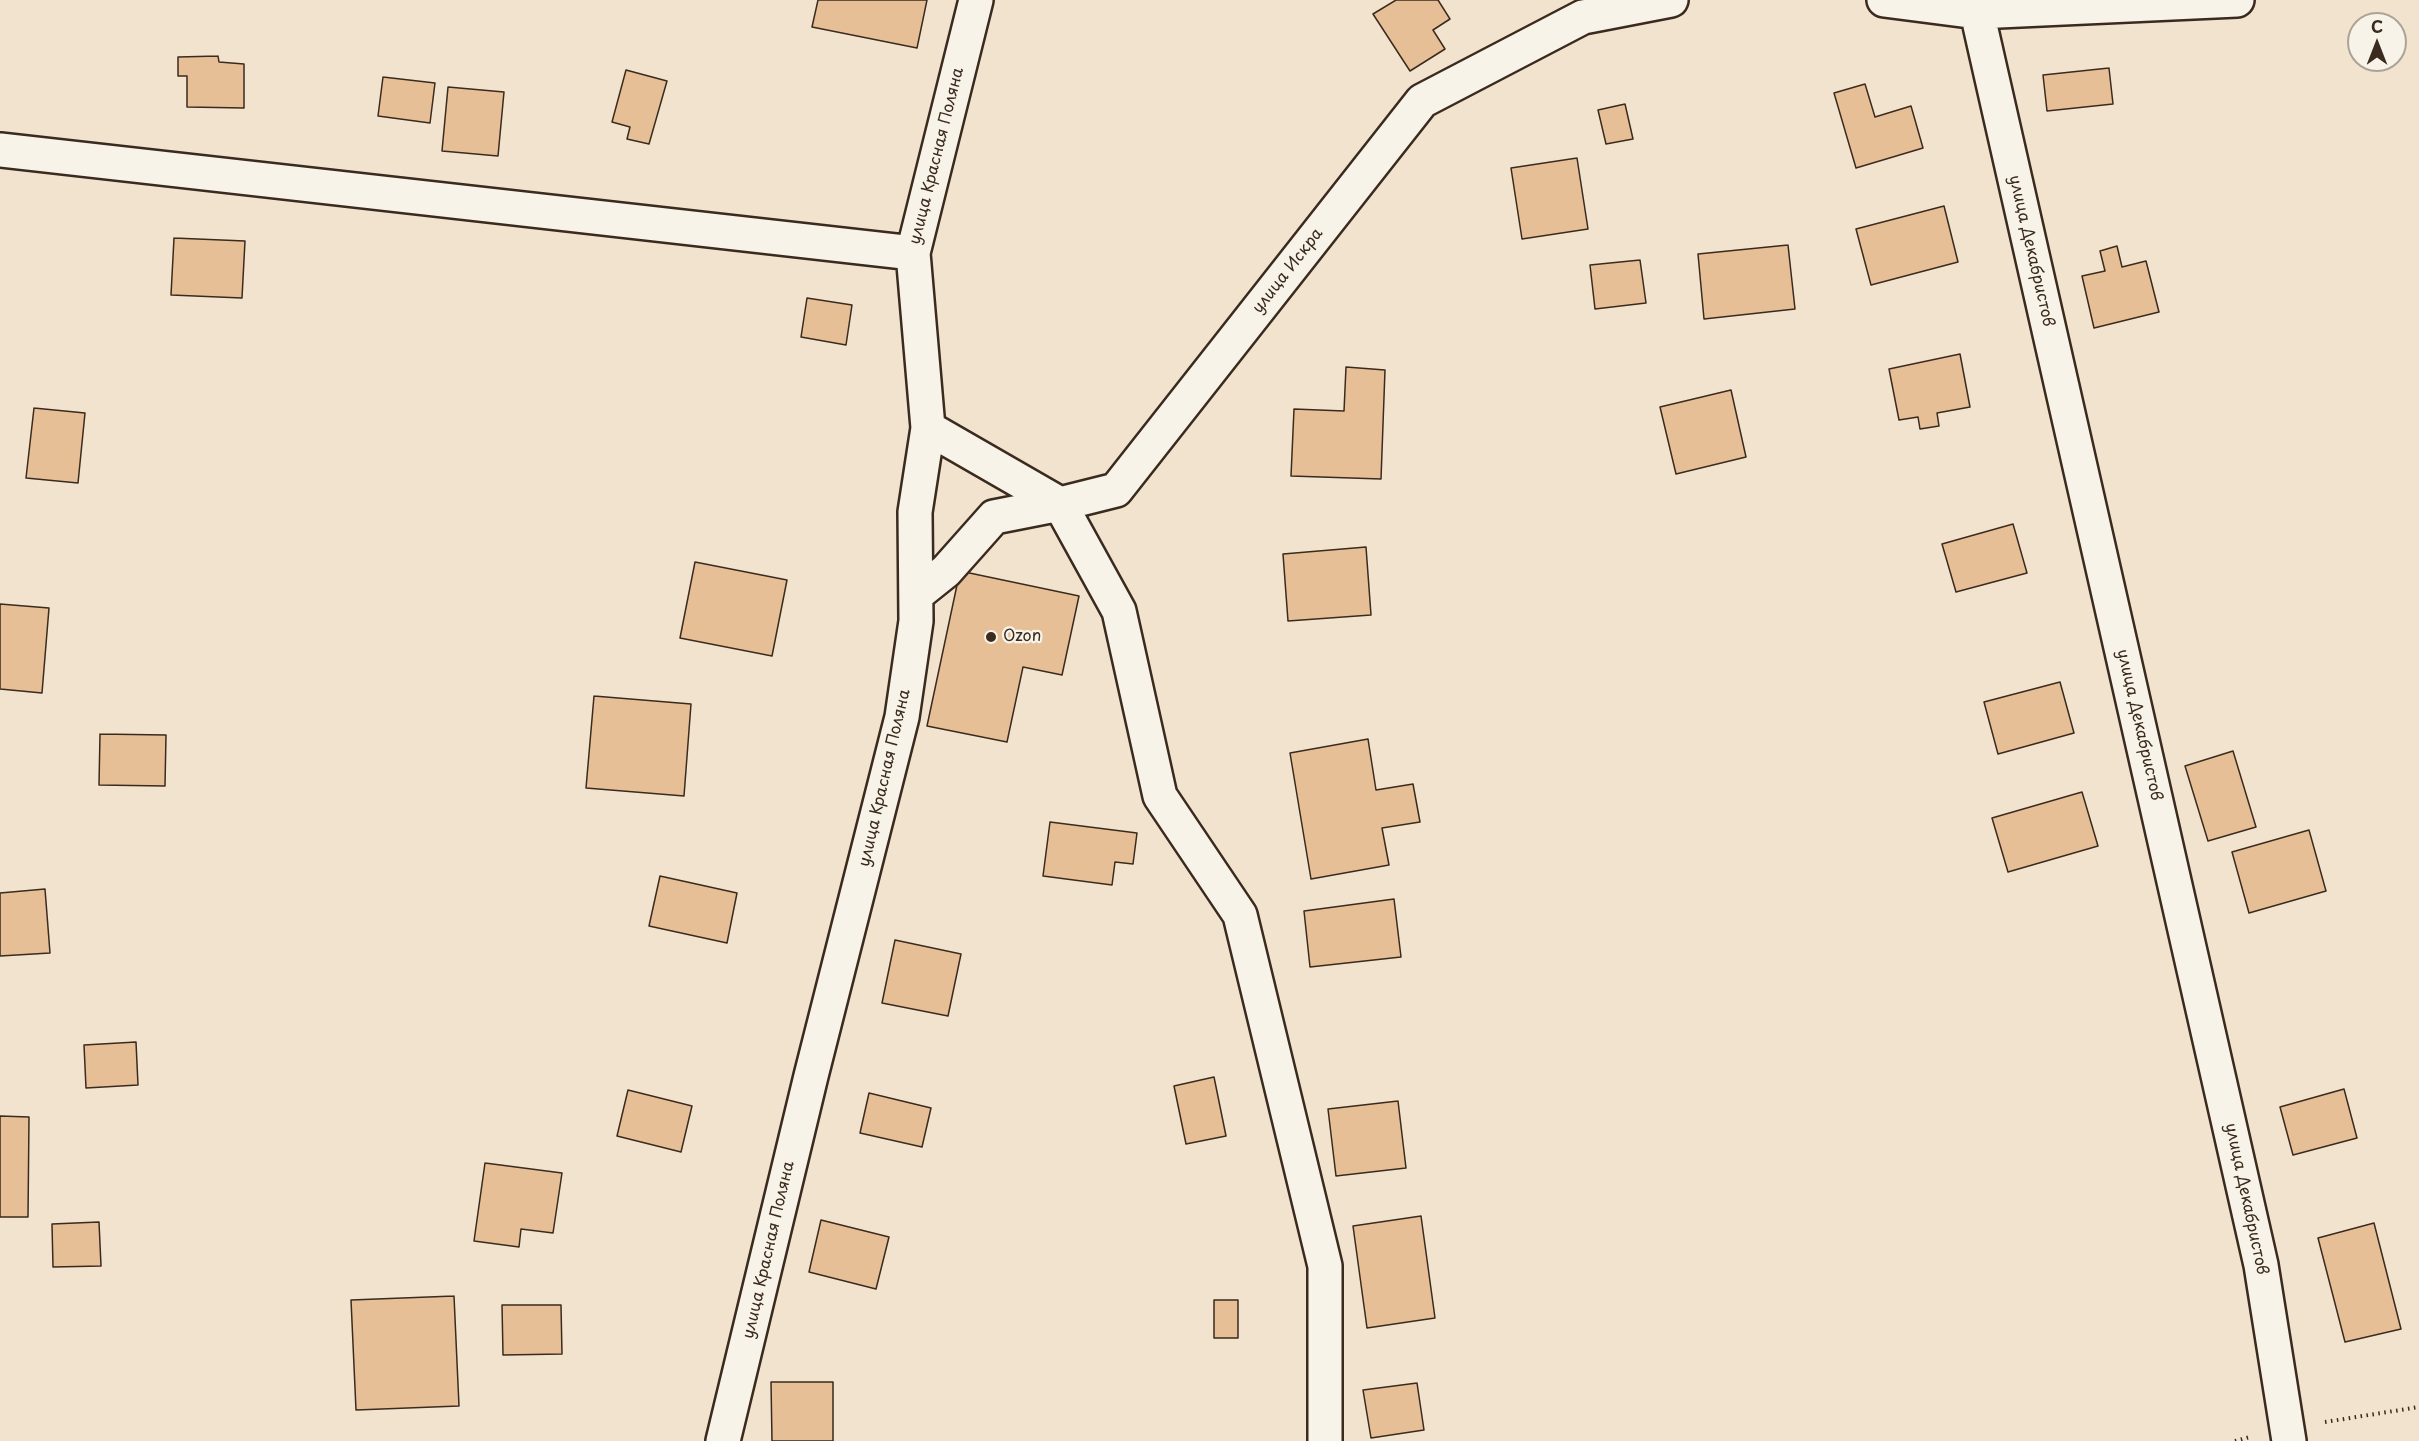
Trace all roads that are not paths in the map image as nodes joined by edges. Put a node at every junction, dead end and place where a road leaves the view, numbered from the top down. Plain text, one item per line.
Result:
1 (976, 0) edge
2 (1671, 0) edge
3 (1884, 0) edge
4 (2237, 0) edge
5 (1977, 12) junction
6 (0, 150) edge
7 (913, 253) junction
8 (928, 429) junction
9 (1060, 504) junction
10 (916, 595) junction
11 (2287, 1434) edge
12 (723, 1441) edge
13 (1325, 1441) edge

1 - 7 street, улица Красная Поляна
2 - 9 street, улица Искра
3 - 5 street
4 - 5 street
5 - 11 street, улица Декабристов
6 - 7 street
7 - 8 street, улица Красная Поляна
8 - 9 street
8 - 10 street, улица Красная Поляна
9 - 10 street, улица Искра
9 - 13 street
10 - 12 street, улица Красная Поляна

